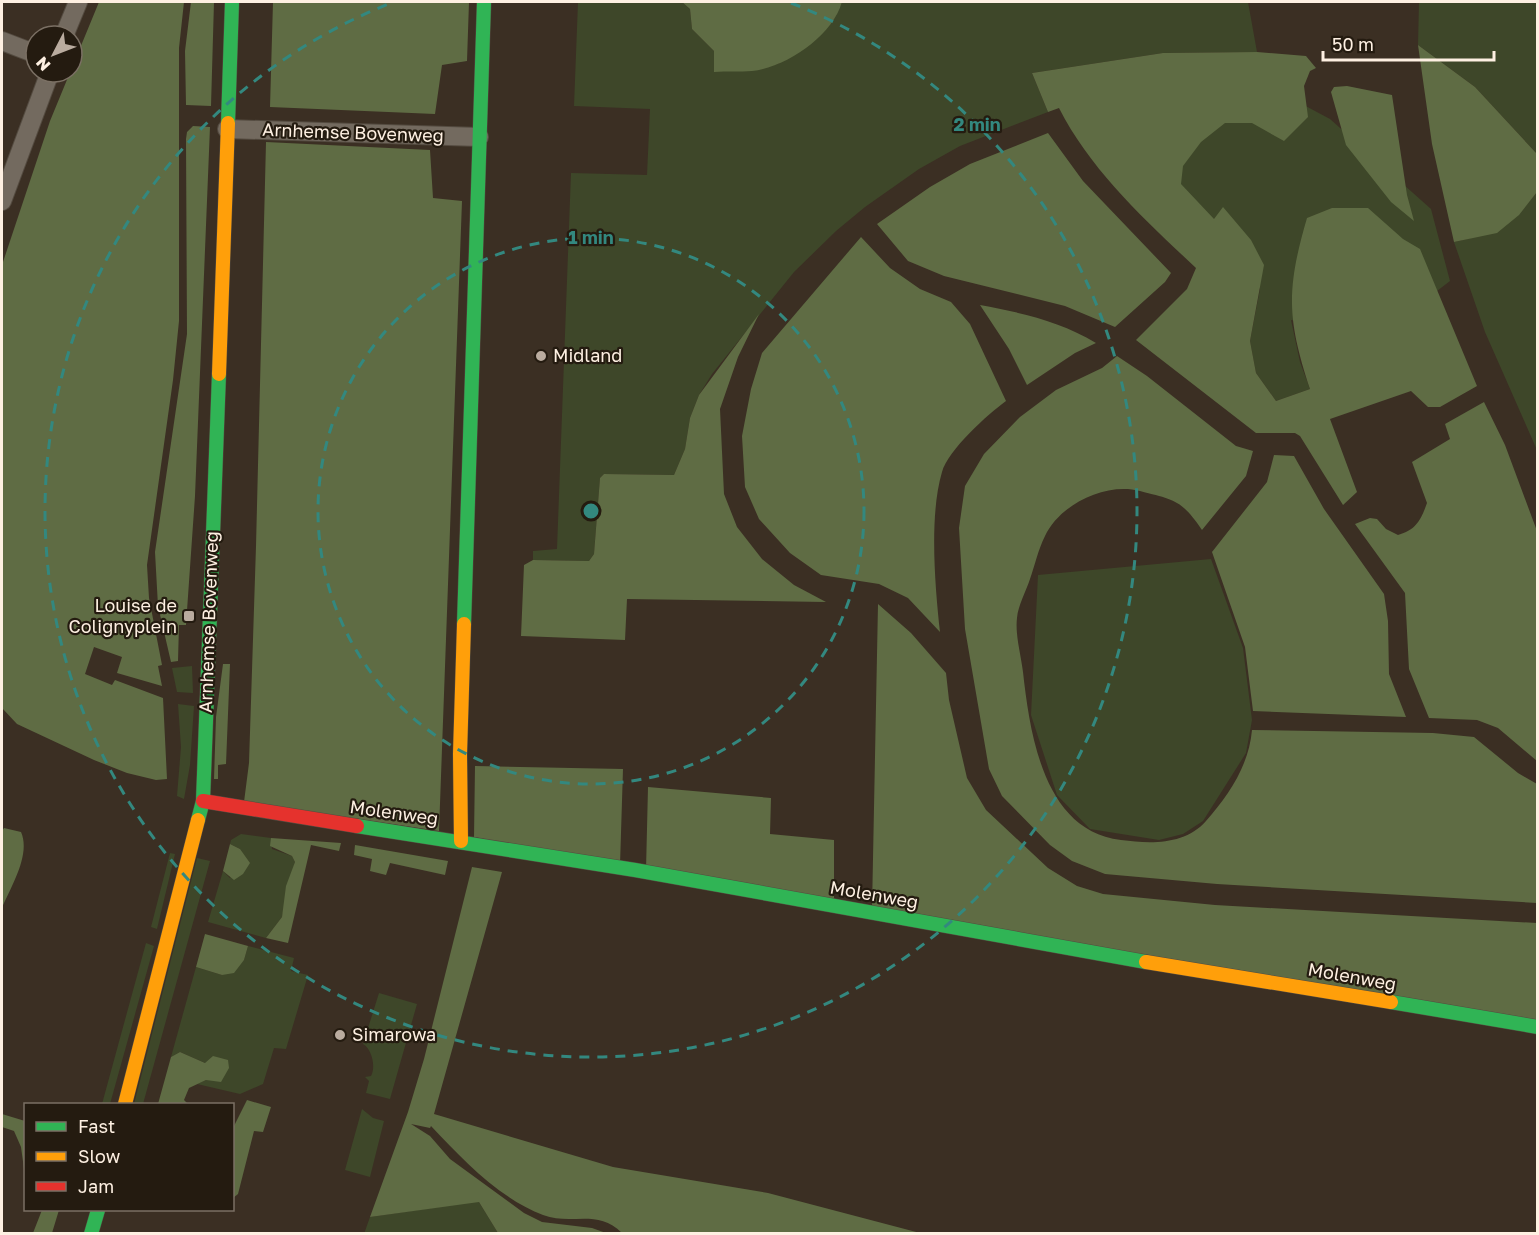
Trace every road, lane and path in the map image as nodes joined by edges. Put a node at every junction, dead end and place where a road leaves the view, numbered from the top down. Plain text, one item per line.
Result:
1 (78, 2) edge
2 (232, 2) edge
3 (484, 2) edge
4 (69, 24) edge
5 (2, 41) edge
6 (24, 49) edge
7 (46, 84) edge
8 (227, 129) junction
9 (479, 136) junction
10 (2, 201) edge
11 (203, 801) junction
12 (461, 841) junction
13 (1538, 1027) edge
14 (125, 1103) edge
15 (97, 1211) edge
16 (91, 1233) edge

1 - 4 street
2 - 8 street, Arnhemse Bovenweg
3 - 9 street
5 - 6 street
7 - 10 street
8 - 9 street, Arnhemse Bovenweg
8 - 11 street, Arnhemse Bovenweg
9 - 12 street
11 - 12 street, Molenweg
11 - 14 street, Arnhemse Bovenweg
12 - 13 street, Molenweg
15 - 16 street

